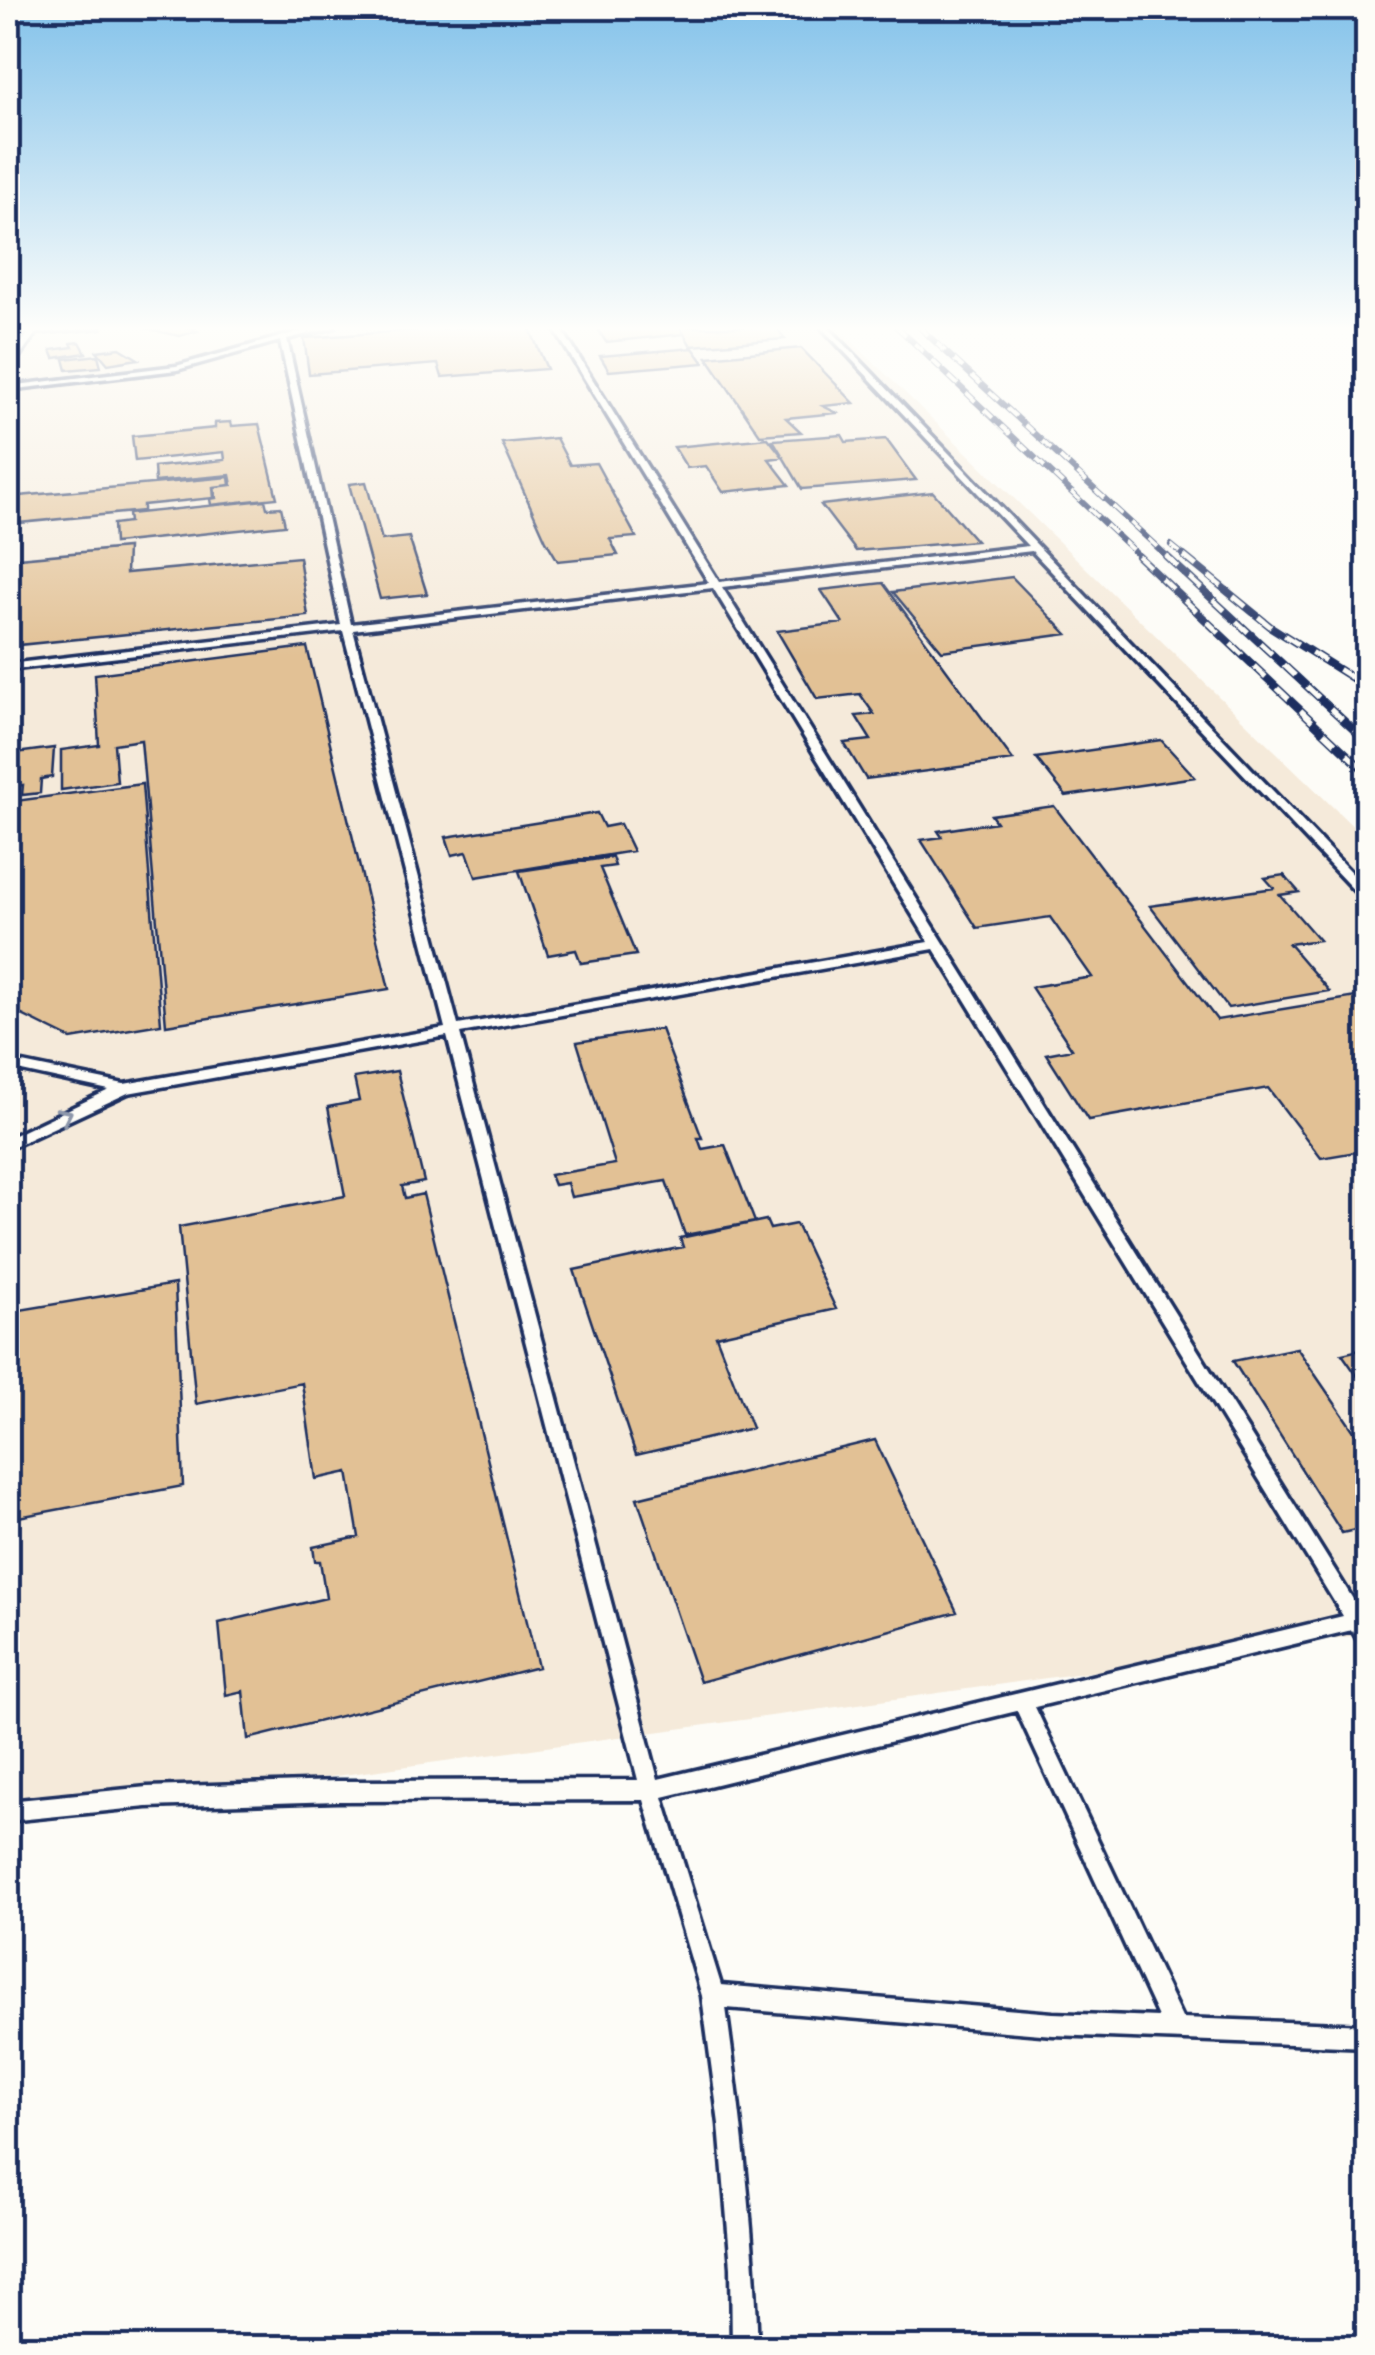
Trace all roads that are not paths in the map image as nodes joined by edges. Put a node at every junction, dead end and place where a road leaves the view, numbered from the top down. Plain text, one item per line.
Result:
1 (305, 437) edge
2 (624, 437) edge
3 (929, 437) edge
4 (1035, 548) junction
5 (716, 585) junction
6 (347, 628) junction
7 (8, 667) edge
8 (1368, 898) edge
9 (938, 944) junction
10 (452, 1028) junction
11 (8, 1064) edge
12 (124, 1088) junction
13 (8, 1144) edge
14 (1364, 1626) edge
15 (1022, 1701) junction
16 (651, 1790) junction
17 (8, 1811) edge
18 (713, 1996) junction
19 (1176, 2030) junction
20 (1368, 2036) edge
21 (745, 2348) edge

1 - 6 lane
2 - 5 lane
3 - 4 lane
4 - 5 lane
4 - 8 lane
5 - 6 lane
5 - 9 lane
6 - 7 lane
6 - 10 lane
9 - 10 lane
9 - 14 lane
10 - 12 lane
10 - 16 lane
11 - 12 lane
13 -> 12 lane
14 - 15 lane
15 - 16 lane
15 - 19 lane
16 - 17 lane
16 - 18 lane
18 - 19 lane
18 - 21 lane
19 - 20 lane

